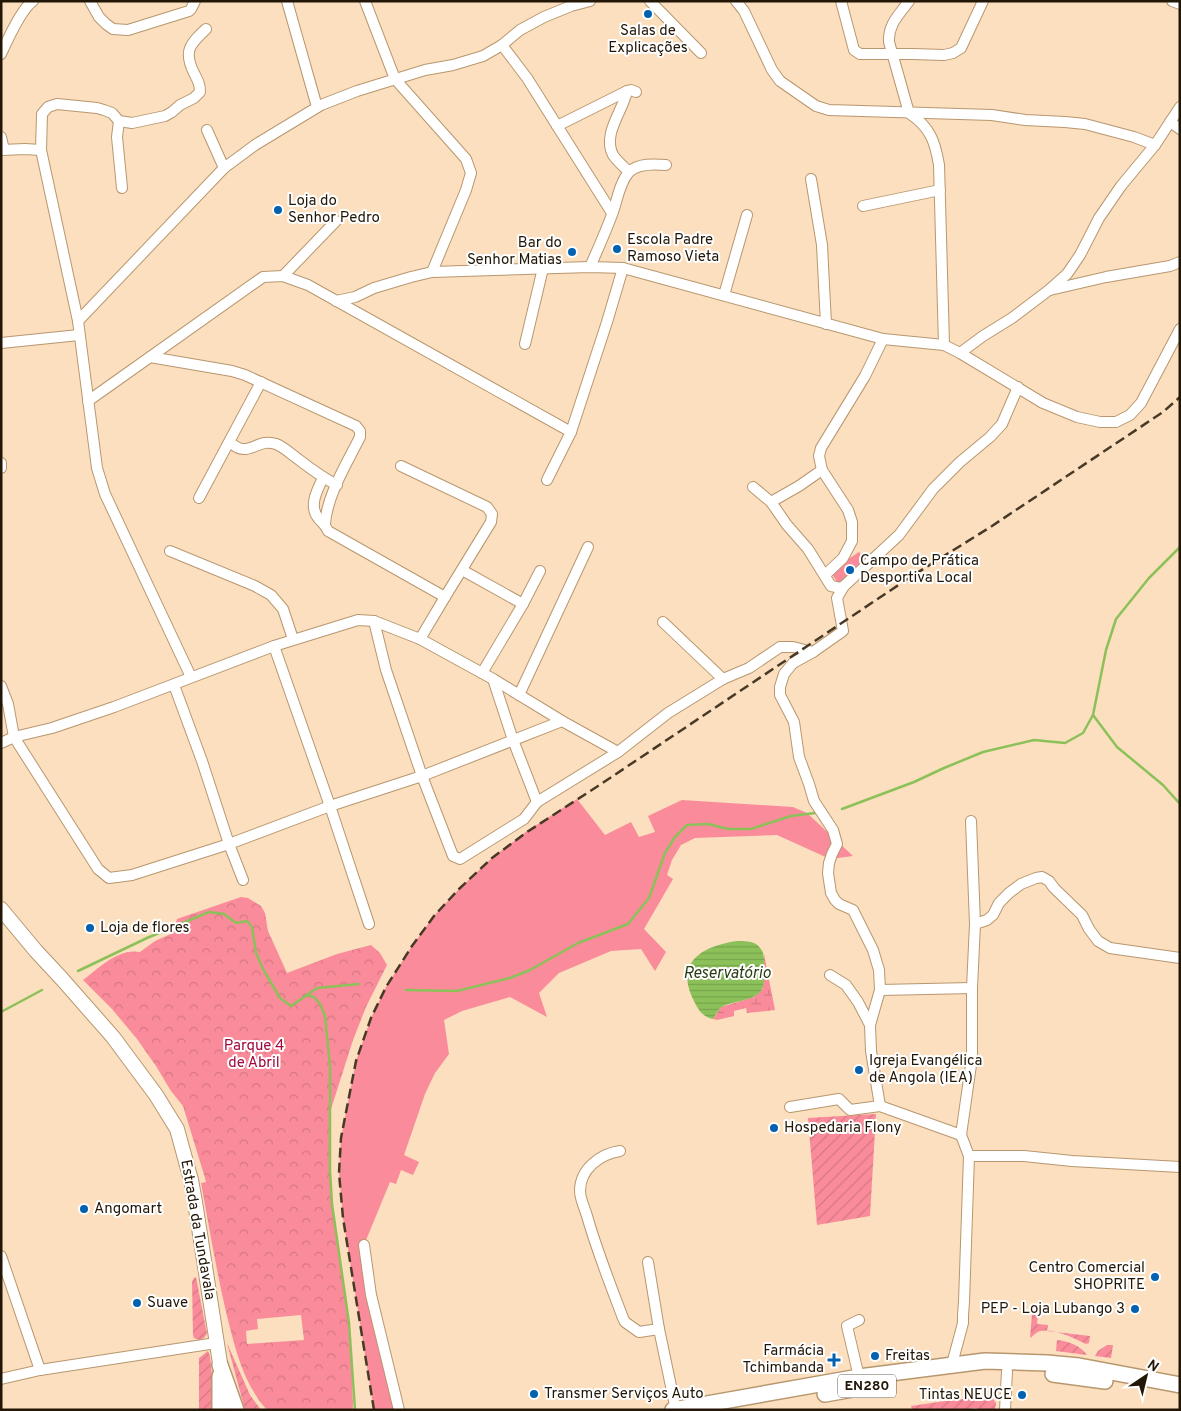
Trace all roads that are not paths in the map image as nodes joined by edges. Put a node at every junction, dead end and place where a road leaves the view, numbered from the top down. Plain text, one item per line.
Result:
1 (33, 1) edge
2 (90, 1) edge
3 (195, 1) edge
4 (287, 1) edge
5 (365, 1) edge
6 (590, 1) edge
7 (650, 1) edge
8 (736, 1) edge
9 (841, 1) edge
10 (909, 1) edge
11 (983, 1) edge
12 (1172, 1) edge
13 (1180, 4) edge
14 (206, 28) dead end
15 (502, 44) junction
16 (701, 52) dead end
17 (1, 54) edge
18 (893, 54) junction
19 (395, 79) junction
20 (317, 107) junction
21 (1180, 107) edge
22 (909, 113) junction
23 (119, 121) junction
24 (1170, 122) junction
25 (557, 126) junction
26 (1180, 128) edge
27 (207, 130) dead end
28 (1, 137) edge
29 (1155, 144) junction
30 (3, 150) edge
31 (41, 150) junction
32 (666, 165) dead end
33 (224, 168) junction
34 (629, 172) junction
35 (811, 179) dead end
36 (122, 188) dead end
37 (940, 190) junction
38 (863, 206) dead end
39 (612, 213) junction
40 (747, 215) dead end
41 (336, 221) dead end
42 (1180, 262) edge
43 (590, 267) junction
44 (542, 268) junction
45 (623, 268) junction
46 (432, 272) junction
47 (283, 276) junction
48 (1049, 290) junction
49 (724, 295) junction
50 (336, 301) junction
51 (78, 321) junction
52 (826, 324) junction
53 (1180, 329) edge
54 (79, 335) junction
55 (883, 339) junction
56 (1, 343) edge
57 (525, 344) dead end
58 (944, 345) junction
59 (960, 353) junction
60 (150, 358) junction
61 (261, 382) junction
62 (1018, 387) junction
63 (88, 402) junction
64 (571, 432) junction
65 (230, 442) junction
66 (1, 462) edge
67 (401, 466) dead end
68 (1, 468) edge
69 (822, 470) junction
70 (323, 478) junction
71 (547, 480) dead end
72 (337, 485) junction
73 (753, 487) dead end
74 (199, 498) dead end
75 (771, 502) junction
76 (325, 524) junction
77 (588, 547) dead end
78 (170, 551) dead end
79 (462, 570) junction
80 (540, 571) dead end
81 (825, 575) junction
82 (844, 586) junction
83 (445, 597) junction
84 (523, 604) junction
85 (374, 621) junction
86 (663, 622) dead end
87 (293, 639) junction
88 (420, 639) junction
89 (274, 646) junction
90 (813, 652) junction
91 (482, 673) junction
92 (191, 677) junction
93 (493, 679) junction
94 (723, 679) junction
95 (174, 684) junction
96 (1, 686) edge
97 (519, 695) junction
98 (562, 721) junction
99 (14, 737) junction
100 (513, 740) junction
101 (1, 743) edge
102 (618, 752) junction
103 (422, 776) junction
104 (536, 802) junction
105 (330, 806) junction
106 (971, 821) dead end
107 (229, 844) junction
108 (243, 880) dead end
109 (1, 909) edge
110 (368, 924) dead end
111 (975, 924) junction
112 (1180, 958) edge
113 (830, 975) dead end
114 (972, 988) junction
115 (880, 990) junction
116 (870, 1025) junction
117 (880, 1106) junction
118 (790, 1107) dead end
119 (961, 1135) junction
120 (620, 1151) dead end
121 (969, 1156) junction
122 (1180, 1167) edge
123 (364, 1245) dead end
124 (1, 1256) edge
125 (648, 1262) dead end
126 (859, 1320) dead end
127 (659, 1329) junction
128 (216, 1342) junction
129 (952, 1364) junction
130 (220, 1365) joint
131 (40, 1370) junction
132 (1007, 1371) junction
133 (859, 1377) junction
134 (1, 1379) edge
135 (1180, 1385) edge
136 (1180, 1396) edge
137 (228, 1408) edge
138 (399, 1410) edge
139 (675, 1410) edge
140 (728, 1410) edge
141 (1005, 1410) edge

1 - 17 street
2 - 3 street
4 - 20 street
5 - 19 street
6 - 15 street
7 - 16 street
8 - 22 street
9 - 18 street
10 - 18 street
11 - 18 street
12 - 13 street
14 - 23 street
15 - 19 street
15 - 25 street
18 - 22 street
19 - 20 street
19 - 46 street
20 - 33 street
21 - 24 street
22 - 29 street
22 - 37 street
23 - 31 street
23 - 36 street
24 - 26 street
24 - 29 street
25 - 34 street
25 - 39 street
27 - 33 street
28 - 30 street
29 - 48 street
30 - 31 street
31 - 51 street
32 - 34 street
33 - 51 street
34 - 39 street
35 - 52 street
37 - 38 street
37 - 58 street
39 - 43 street
40 - 49 street
41 - 47 street
42 - 48 street
43 - 44 street
43 - 45 street
44 - 46 street
44 - 57 street
45 - 49 street
45 - 64 street
46 - 50 street
47 - 50 street
47 - 60 street
48 - 59 street
49 - 52 street
50 - 64 street
51 - 54 street
52 - 55 street
53 - 62 street
54 - 56 street
54 - 63 street
55 - 58 street
55 - 69 street
58 - 59 street
59 - 62 street
60 - 61 street
60 - 63 street
61 - 65 street
61 - 72 street
62 - 82 street
63 - 92 street
64 - 71 street
65 - 70 street
65 - 74 street
66 - 68 street
67 - 79 street
69 - 75 street
69 - 81 street
70 - 72 street
70 - 76 street
72 - 76 street
73 - 75 street
75 - 81 street
76 - 83 street
77 - 97 street
78 - 87 street
79 - 83 street
79 - 84 street
80 - 84 street
81 - 82 street
82 - 90 street
83 - 88 street
84 - 91 street
85 - 87 street
85 - 88 street
85 - 103 street
86 - 94 street
87 - 89 street
88 - 91 street
89 - 92 street
89 - 105 street
90 - 94 street
90 - 115 street
91 - 93 street
92 - 95 street
93 - 97 street
93 - 100 street
94 - 102 street
95 - 99 street
95 - 107 street
96 - 99 street
97 - 98 street
98 - 100 street
98 - 102 street
99 - 101 street
99 - 107 street
100 - 103 street
100 - 104 street
102 - 104 street
103 - 104 street
103 - 105 street
105 - 107 street
105 - 110 street
106 - 111 street
107 - 108 street
109 - 128 main road, Estrada da Tundavala
111 - 112 street
111 - 114 street
113 - 116 street
114 - 115 street
114 - 119 street
115 - 116 street
116 - 117 street
117 - 118 street
117 - 119 street
119 - 121 street
120 - 127 street
121 - 122 street
121 - 129 street
123 - 138 street
124 - 131 street
125 - 127 street
126 - 133 street
127 - 139 street
128 - 130 main road, Estrada da Tundavala
128 - 131 street
129 - 133 main road, EN280
129 - 135 main road, EN280
130 - 137 main road
131 - 134 street
132 - 136 main road, EN280
132 - 140 main road, EN280
132 - 141 street
133 - 139 main road, EN280

